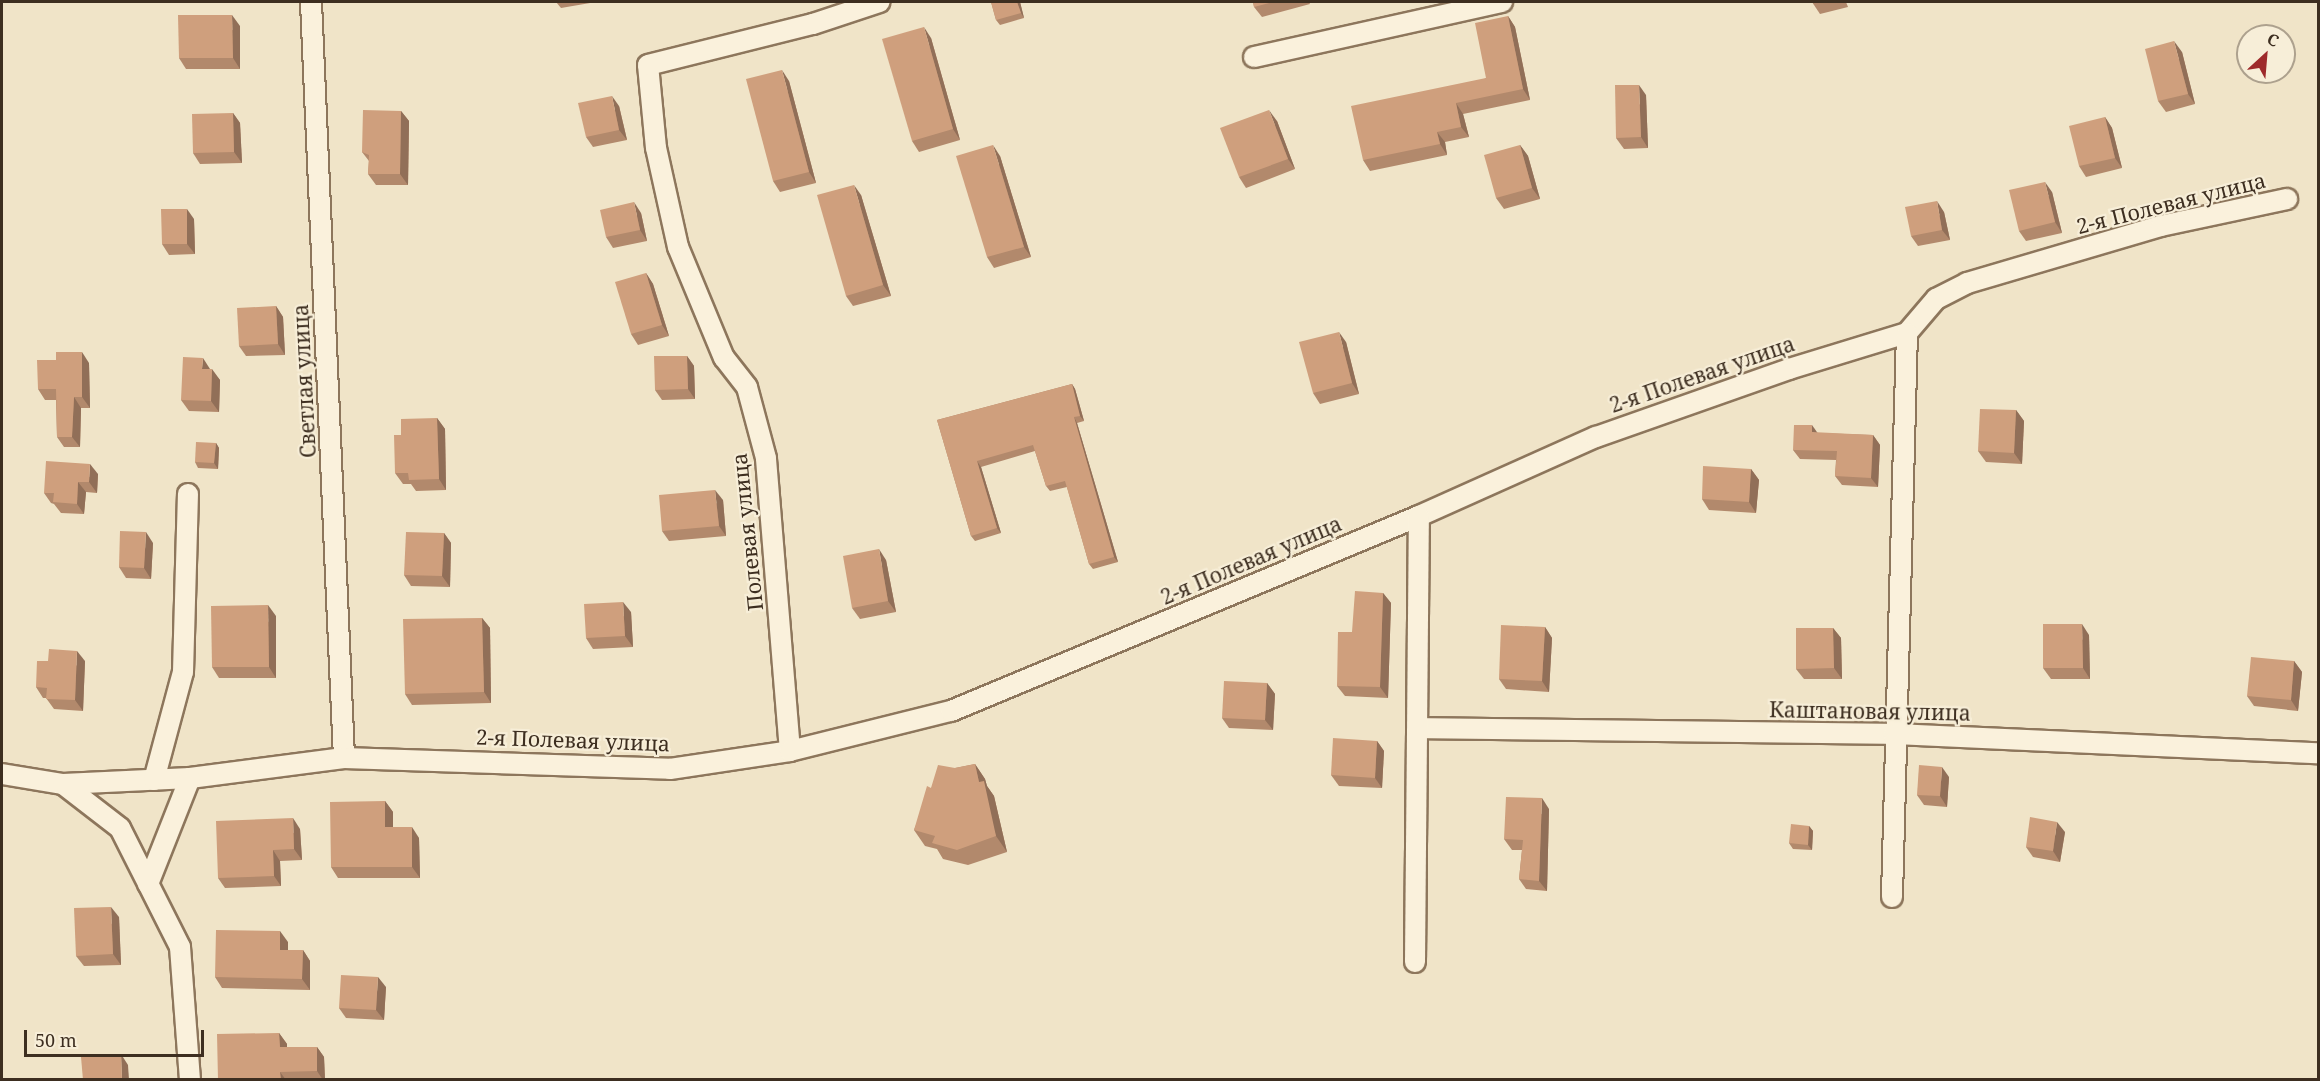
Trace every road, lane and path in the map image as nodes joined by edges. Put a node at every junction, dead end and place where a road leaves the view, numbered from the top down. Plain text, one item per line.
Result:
1 (311, 2) edge
2 (879, 2) edge
3 (1502, 2) edge
4 (1254, 57) dead end
5 (2287, 199) dead end
6 (1907, 333) junction
7 (188, 494) dead end
8 (1419, 516) junction
9 (1420, 728) junction
10 (1894, 734) junction
11 (790, 751) junction
12 (2319, 753) edge
13 (345, 758) junction
14 (2, 774) edge
15 (190, 778) junction
16 (154, 780) junction
17 (63, 784) junction
18 (148, 884) junction
19 (1892, 897) dead end
20 (1415, 962) dead end
21 (190, 1080) edge

1 - 13 street, Светлая улица
2 - 11 street, Полевая улица
3 - 4 street
5 - 6 street, 2-я Полевая улица
6 - 8 street, 2-я Полевая улица
6 - 10 street
7 - 16 street
8 - 9 street
8 - 11 street, 2-я Полевая улица
9 - 10 street, Каштановая улица
9 - 20 street
10 - 12 street, Каштановая улица
10 - 19 street
11 - 13 street, 2-я Полевая улица
13 - 15 street, 2-я Полевая улица
14 - 17 street, 2-я Полевая улица
15 - 16 street, 2-я Полевая улица
15 - 18 street
16 - 17 street, 2-я Полевая улица
17 - 18 street
18 - 21 street

